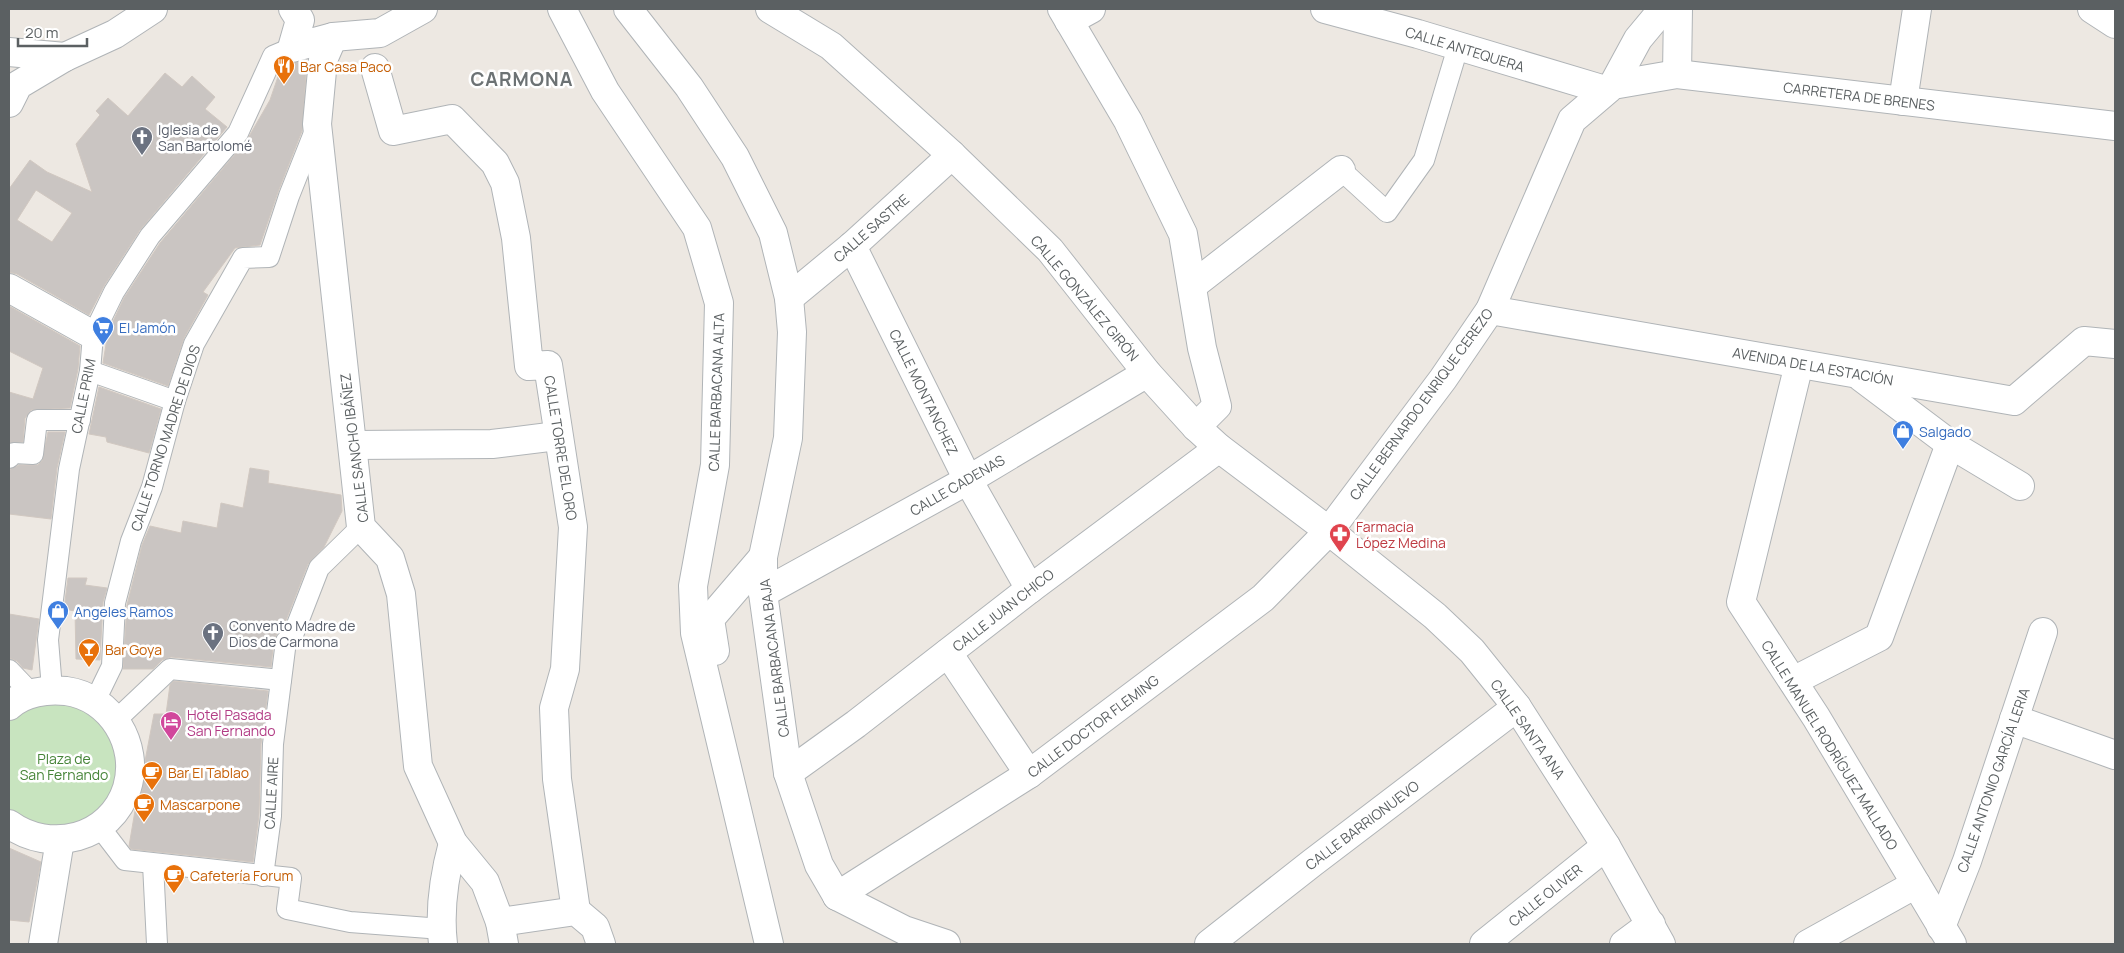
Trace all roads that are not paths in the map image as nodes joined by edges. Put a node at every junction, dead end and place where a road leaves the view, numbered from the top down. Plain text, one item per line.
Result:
1 (153, 9) edge
2 (293, 9) edge
3 (423, 9) edge
4 (562, 9) edge
5 (628, 9) edge
6 (770, 9) edge
7 (1325, 9) edge
8 (1393, 9) edge
9 (1663, 9) edge
10 (1678, 9) edge
11 (1917, 9) edge
12 (2092, 9) edge
13 (1074, 13) edge
14 (2115, 24) edge
15 (1418, 34) junction
16 (333, 37) junction
17 (1458, 47) junction
18 (292, 48) junction
19 (9, 52) edge
20 (65, 58) junction
21 (375, 68) dead end
22 (1677, 74) junction
23 (1608, 88) junction
24 (1903, 101) junction
25 (9, 103) edge
26 (317, 124) junction
27 (2115, 126) edge
28 (952, 155) junction
29 (1342, 170) joint
30 (852, 246) junction
31 (1192, 286) junction
32 (9, 288) edge
33 (789, 298) junction
34 (1490, 310) junction
35 (93, 334) junction
36 (2115, 344) edge
37 (1799, 364) junction
38 (90, 371) junction
39 (1147, 373) junction
40 (1857, 374) junction
41 (175, 401) junction
42 (80, 420) junction
43 (1196, 427) junction
44 (557, 436) junction
45 (1950, 444) junction
46 (353, 445) junction
47 (1219, 448) junction
48 (9, 458) edge
49 (968, 480) junction
50 (2020, 486) dead end
51 (361, 527) junction
52 (1329, 531) junction
53 (763, 557) junction
54 (1030, 589) junction
55 (763, 593) junction
56 (2043, 632) dead end
57 (948, 653) junction
58 (9, 670) edge
59 (281, 680) junction
60 (1793, 681) junction
61 (31, 696) edge
62 (95, 701) junction
63 (1517, 707) junction
64 (2014, 719) junction
65 (116, 720) junction
66 (2115, 755) edge
67 (788, 773) junction
68 (1030, 774) junction
69 (9, 824) edge
70 (99, 826) junction
71 (744, 839) junction
72 (60, 840) junction
73 (453, 843) junction
74 (1606, 846) junction
75 (153, 864) junction
76 (263, 876) junction
77 (1916, 884) junction
78 (837, 896) junction
79 (576, 911) junction
80 (502, 933) edge
81 (1656, 934) edge
82 (1946, 936) edge
83 (442, 937) edge
84 (43, 944) edge
85 (157, 944) edge
86 (601, 944) edge
87 (770, 944) edge
88 (946, 944) edge
89 (1208, 944) edge
90 (1484, 944) edge
91 (1624, 944) edge
92 (1808, 944) edge

1 - 20 street
2 - 18 street
3 - 16 street
4 - 71 street, CALLE BARBACANA ALTA
5 - 33 street, CALLE BARBACANA BAJA
6 - 28 street, CALLE GONZÁLEZ GIRÓN
7 - 15 street, CALLE ANTEQUERA
8 - 15 street
9 - 23 street, CALLE BERNARDO ENRIQUE CEREZO
10 - 22 street
11 - 24 street
12 - 14 street
13 - 31 street
15 - 17 street, CALLE ANTEQUERA
16 - 18 street
16 - 26 street, CALLE SANCHO IBÁÑEZ
17 - 23 street, CALLE ANTEQUERA
17 - 29 street
18 - 35 street, CALLE PRIM
19 - 20 street
20 - 25 street
21 - 44 street, CALLE TORRE DEL ORO
22 - 23 street, CARRETERA DE BRENES
22 - 24 street, CARRETERA DE BRENES
23 - 34 street, CALLE BERNARDO ENRIQUE CEREZO
24 - 27 street, CARRETERA DE BRENES
26 - 41 street, CALLE TORNO MADRE DE DIOS
26 - 46 street, CALLE SANCHO IBÁÑEZ
28 - 30 street, CALLE SASTRE
28 - 39 street, CALLE GONZÁLEZ GIRÓN
29 - 31 street
30 - 33 street, CALLE SASTRE
30 - 49 street, CALLE MONTANCHEZ
31 - 43 street
32 - 35 street
33 - 53 street, CALLE BARBACANA BAJA
34 - 37 street, AVENIDA DE LA ESTACIÓN
34 - 52 street, CALLE BERNARDO ENRIQUE CEREZO
35 - 38 street, CALLE PRIM
36 - 40 street, AVENIDA DE LA ESTACIÓN
37 - 40 street, AVENIDA DE LA ESTACIÓN
37 - 60 street, CALLE MANUEL RODRÍGUEZ MALLADO
38 - 41 street
38 - 42 street, CALLE PRIM
39 - 43 street, CALLE GONZÁLEZ GIRÓN
39 - 49 street, CALLE CADENAS
40 - 45 street
41 - 62 street, CALLE TORNO MADRE DE DIOS
42 - 48 street
42 - 61 street, CALLE PRIM
43 - 47 street, CALLE GONZÁLEZ GIRÓN
44 - 46 street
44 - 79 street, CALLE TORRE DEL ORO
45 - 50 street
45 - 60 street
46 - 51 street, CALLE SANCHO IBÁÑEZ
47 - 52 street, CALLE GONZÁLEZ GIRÓN
47 - 54 street, CALLE JUAN CHICO
49 - 54 street, CALLE MONTANCHEZ
49 - 55 street, CALLE CADENAS
51 - 59 street, CALLE AIRE
51 - 73 street, CALLE SANCHO IBÁÑEZ
52 - 63 street, CALLE SANTA ANA
52 - 68 street, CALLE DOCTOR FLEMING
53 - 55 street, CALLE BARBACANA BAJA
53 - 71 street, CALLE BARBACANA ALTA
54 - 57 street, CALLE JUAN CHICO
55 - 67 street, CALLE BARBACANA BAJA
56 - 64 street, CALLE ANTONIO GARCÍA LERIA
57 - 67 street, CALLE JUAN CHICO
57 - 68 street
58 - 61 street
59 - 65 street
59 - 76 street, CALLE AIRE
60 - 77 street, CALLE MANUEL RODRÍGUEZ MALLADO
61 - 62 street
62 - 65 street
63 - 74 street, CALLE SANTA ANA
63 - 89 street, CALLE BARRIONUEVO
64 - 66 street
64 - 82 street, CALLE ANTONIO GARCÍA LERIA
65 - 70 street
67 - 78 street, CALLE BARBACANA BAJA
68 - 78 street, CALLE DOCTOR FLEMING
69 - 72 street
70 - 72 street
70 - 75 street
71 - 87 street, CALLE BARBACANA ALTA
72 - 84 street
73 - 80 street, CALLE SANCHO IBÁÑEZ
73 - 83 street
74 - 81 street, CALLE SANTA ANA
74 - 90 street, CALLE OLIVER
75 - 76 street
75 - 85 street
76 - 83 street
77 - 82 street, CALLE MANUEL RODRÍGUEZ MALLADO
77 - 92 street
78 - 88 street
79 - 80 street
79 - 86 street
81 - 91 street

